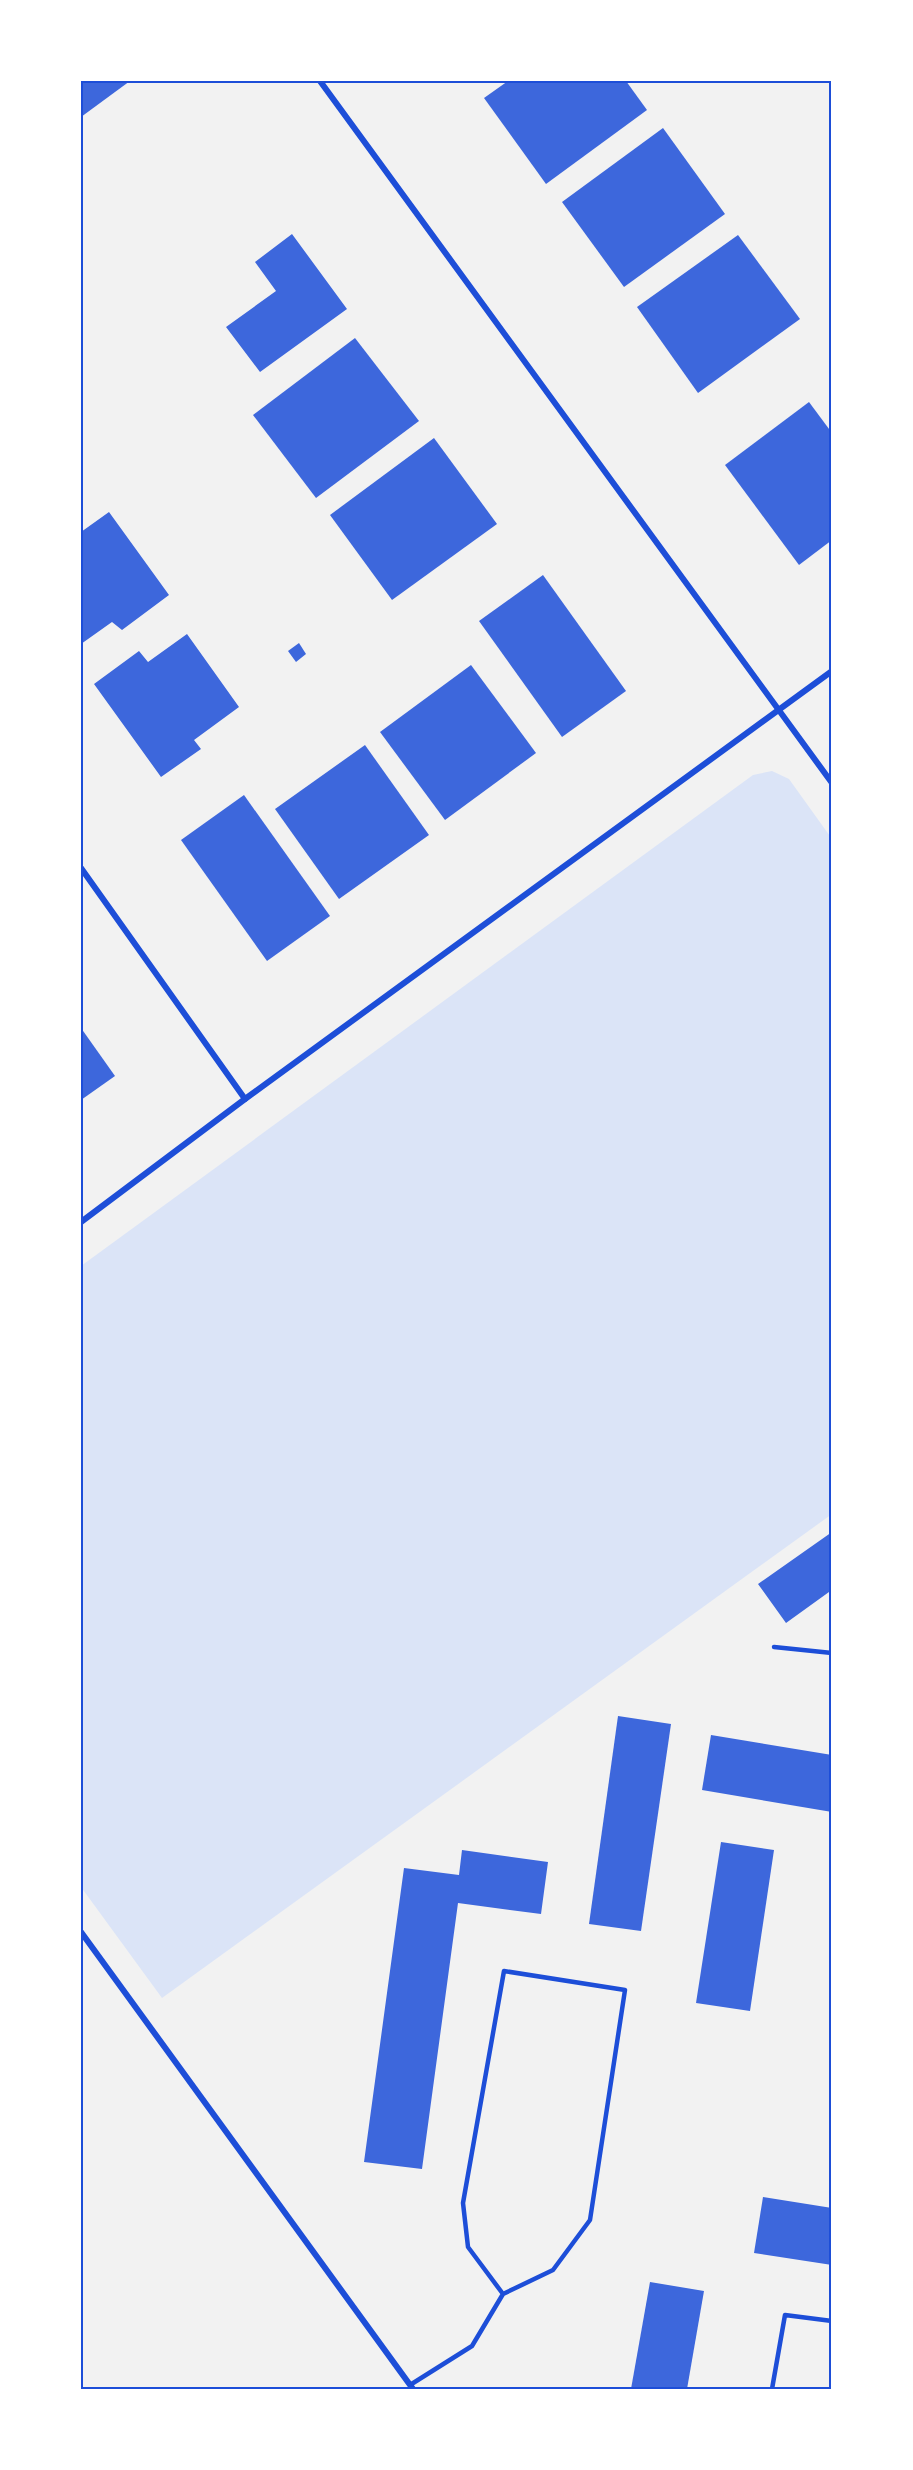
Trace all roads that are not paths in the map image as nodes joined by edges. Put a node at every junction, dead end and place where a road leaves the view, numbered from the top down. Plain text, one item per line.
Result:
1 (320, 81) edge
2 (832, 671) edge
3 (779, 710) junction
4 (832, 783) edge
5 (81, 868) edge
6 (245, 1099) junction
7 (81, 1222) edge
8 (774, 1647) dead end
9 (832, 1653) edge
10 (81, 1932) edge
11 (503, 2295) junction
12 (832, 2321) edge
13 (412, 2387) edge
14 (772, 2389) edge

1 - 3 street
2 - 3 street
3 - 4 street
3 - 6 street
5 - 6 street
6 - 7 street
8 - 9 lane
10 - 13 street
11 - 11 lane
11 - 13 lane
12 - 14 lane

